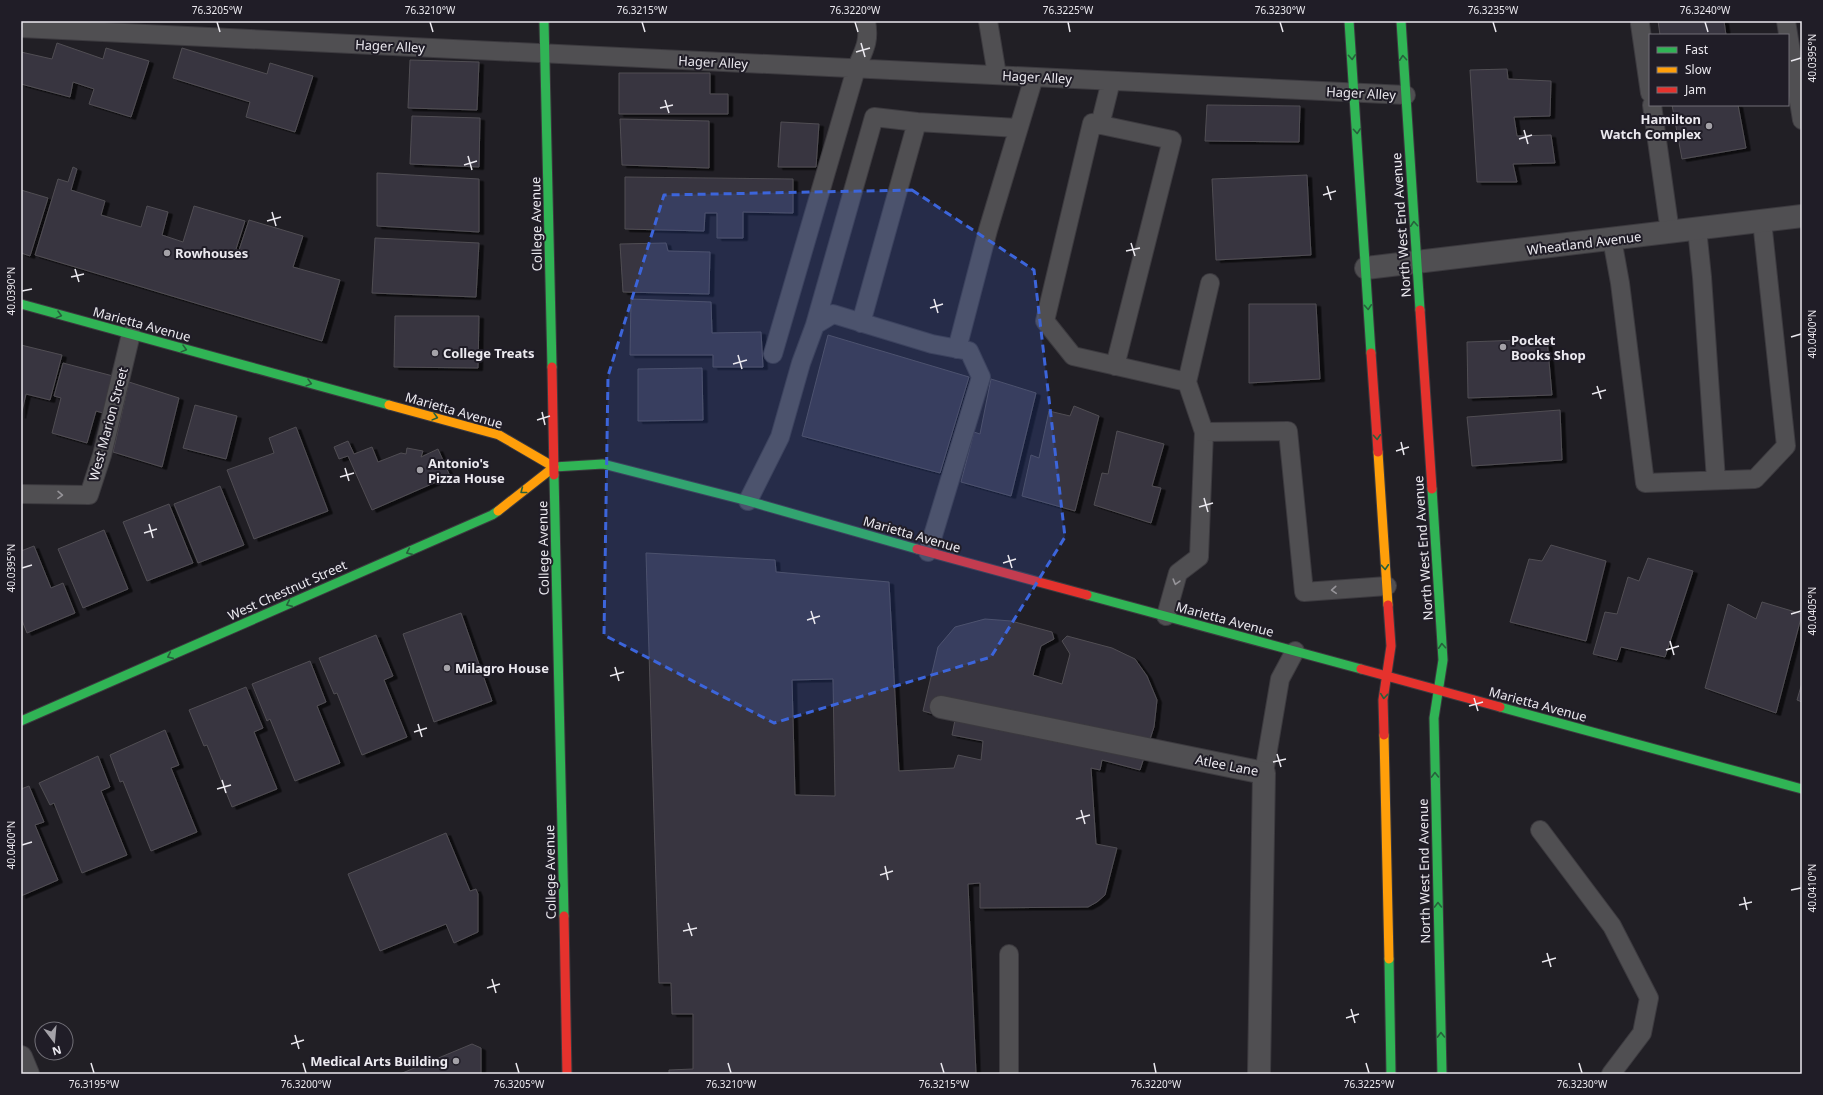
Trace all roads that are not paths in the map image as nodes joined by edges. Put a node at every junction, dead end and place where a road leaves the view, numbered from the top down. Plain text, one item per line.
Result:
1 (544, 21) edge
2 (866, 21) edge
3 (988, 21) edge
4 (1349, 21) edge
5 (1401, 21) edge
6 (1786, 21) edge
7 (1640, 24) dead end
8 (57, 26) edge
9 (21, 28) edge
10 (188, 29) edge
11 (1788, 34) edge
12 (1789, 40) edge
13 (545, 54) junction
14 (856, 69) junction
15 (997, 75) junction
16 (1034, 77) junction
17 (1111, 81) junction
18 (1649, 86) edge
19 (1354, 93) junction
20 (1406, 95) junction
21 (1652, 106) edge
22 (1802, 120) edge
23 (917, 122) junction
24 (1100, 125) junction
25 (1018, 128) junction
26 (1802, 216) edge
27 (1762, 221) junction
28 (1697, 229) junction
29 (1670, 232) junction
30 (1612, 239) junction
31 (1417, 263) junction
32 (1366, 268) junction
33 (1210, 283) dead end
34 (21, 304) edge
35 (861, 323) junction
36 (815, 325) junction
37 (131, 334) junction
38 (957, 349) junction
39 (773, 354) dead end
40 (1115, 366) junction
41 (1187, 382) junction
42 (1204, 432) junction
43 (554, 468) junction
44 (1716, 480) junction
45 (21, 494) edge
46 (748, 501) junction
47 (928, 552) junction
48 (1387, 586) junction
49 (1166, 616) junction
50 (1295, 651) junction
51 (1386, 676) junction
52 (1438, 690) junction
53 (941, 707) dead end
54 (21, 721) edge
55 (1264, 773) junction
56 (1802, 789) edge
57 (1540, 830) dead end
58 (1009, 954) dead end
59 (21, 1057) edge
60 (28, 1074) edge
61 (567, 1074) edge
62 (1009, 1074) edge
63 (1259, 1074) edge
64 (1391, 1074) edge
65 (1442, 1074) edge
66 (1611, 1074) edge

1 - 13 main road, College Avenue
2 - 14 lane
3 - 15 lane
4 -> 19 main road
20 -> 5 main road, North West End Avenue
6 - 11 lane
7 - 18 lane
8 - 9 lane, Hager Alley
8 - 10 lane, Hager Alley
10 - 13 lane, Hager Alley
12 - 22 lane
13 - 14 lane, Hager Alley
13 - 43 main road, College Avenue
14 - 15 lane, Hager Alley
14 - 39 lane
15 - 16 lane, Hager Alley
16 - 17 lane, Hager Alley
16 - 25 lane
17 - 19 lane, Hager Alley
17 - 24 lane
19 - 20 lane, Hager Alley
19 -> 32 main road
31 -> 20 main road, North West End Avenue
21 - 29 lane
23 - 25 lane
23 - 35 lane
23 - 36 lane
24 - 40 lane
24 - 40 lane
25 - 38 lane
26 - 27 street, Wheatland Avenue
27 - 28 street, Wheatland Avenue
27 - 44 lane
28 - 29 street, Wheatland Avenue
28 - 44 lane
29 - 30 street, Wheatland Avenue
30 - 31 street, Wheatland Avenue
30 - 44 lane
31 - 32 street, Wheatland Avenue
52 -> 31 main road, North West End Avenue
32 -> 48 main road
33 - 41 lane
34 -> 37 main road, Marietta Avenue
35 - 36 lane
35 - 38 lane
36 - 46 lane
37 -> 43 main road, Marietta Avenue
45 -> 37 lane, West Marion Street
38 - 47 lane
40 - 41 lane
41 - 42 lane
48 -> 42 lane
42 -> 49 lane
43 - 46 main road, Marietta Avenue
43 -> 54 main road, West Chestnut Street
43 - 61 main road, College Avenue
46 - 47 main road, Marietta Avenue
47 - 49 main road, Marietta Avenue
48 - 51 main road
49 - 50 main road, Marietta Avenue
50 - 51 main road, Marietta Avenue
50 - 55 lane
51 - 52 main road, Marietta Avenue
51 -> 64 main road
52 - 56 main road, Marietta Avenue
65 -> 52 main road, North West End Avenue
53 - 55 street, Atlee Lane
55 - 63 street, Atlee Lane
57 - 66 lane
58 - 62 lane
59 - 60 street

